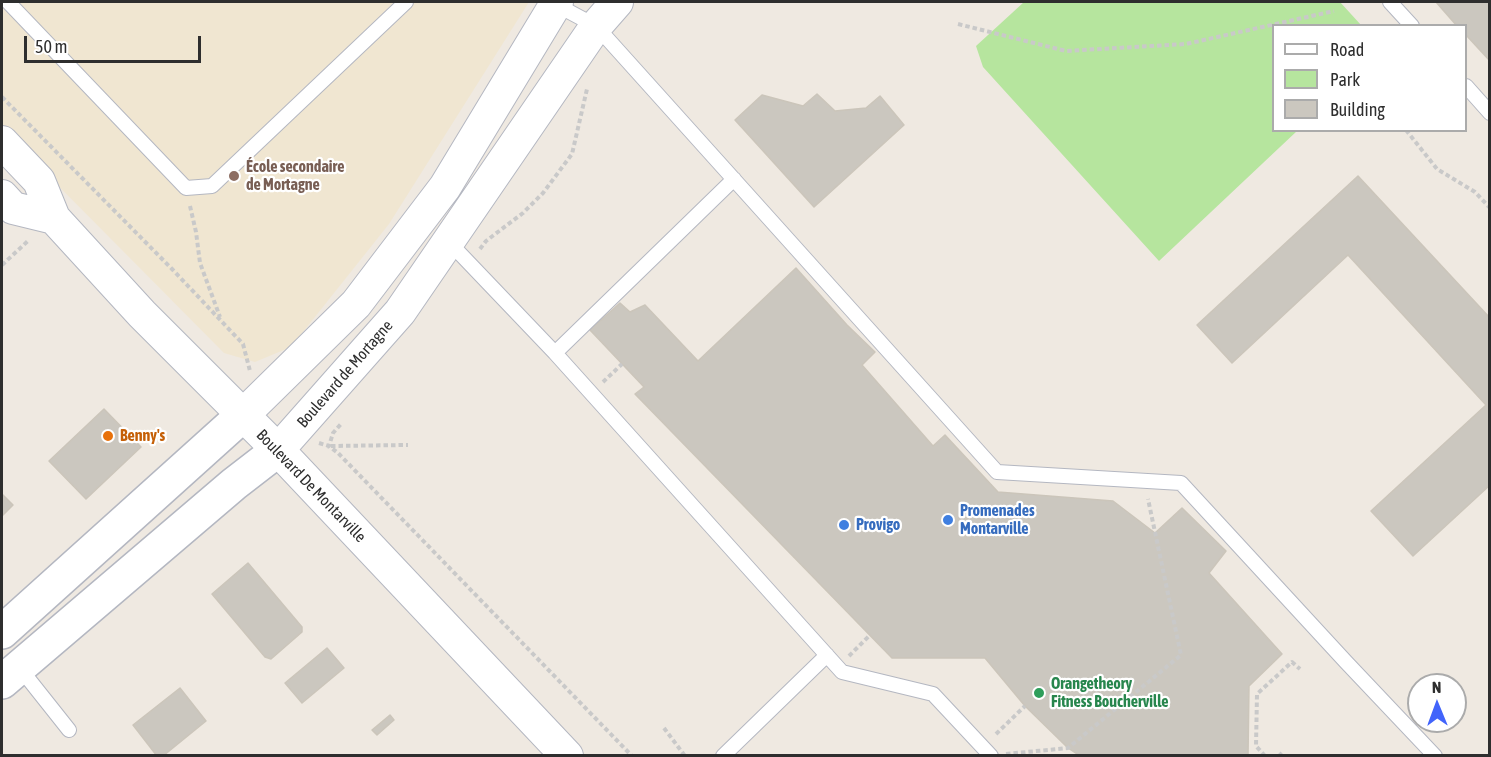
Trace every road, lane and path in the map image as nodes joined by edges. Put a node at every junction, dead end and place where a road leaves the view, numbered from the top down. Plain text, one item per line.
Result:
1 (406, 2) edge
2 (554, 2) edge
3 (617, 2) edge
4 (1390, 2) edge
5 (17, 5) edge
6 (1335, 11) dead end
7 (958, 24) dead end
8 (1276, 24) edge
9 (1410, 24) edge
10 (1272, 25) edge
11 (596, 26) junction
12 (587, 87) dead end
13 (1467, 87) edge
14 (2, 97) edge
15 (1490, 112) edge
16 (1408, 132) edge
17 (2, 142) edge
18 (734, 179) junction
19 (186, 188) junction
20 (2, 196) edge
21 (1490, 208) edge
22 (54, 218) junction
23 (462, 249) junction
24 (222, 321) junction
25 (555, 352) junction
26 (622, 364) dead end
27 (248, 369) dead end
28 (590, 393) junction
29 (243, 415) junction
30 (318, 443) dead end
31 (408, 445) dead end
32 (329, 446) junction
33 (278, 450) junction
34 (1144, 481) junction
35 (2, 632) edge
36 (870, 635) dead end
37 (826, 655) junction
38 (838, 668) junction
39 (1300, 669) dead end
40 (10, 674) edge
41 (1025, 706) dead end
42 (664, 728) dead end
43 (69, 730) dead end
44 (999, 732) dead end
45 (991, 755) edge
46 (567, 756) edge
47 (632, 756) edge
48 (685, 756) edge
49 (723, 756) edge
50 (1265, 756) edge
51 (1435, 756) edge

1 - 19 lane
2 - 11 lane
2 - 29 street
3 - 11 street, Boulevard de Mortagne
4 - 9 lane
5 - 19 lane
6 - 8 path
7 - 10 path
11 - 18 lane
11 - 23 street, Boulevard de Mortagne
12 - 23 path
13 - 15 lane
14 - 24 path
16 - 21 path
17 - 22 street, Boulevard De Montarville
18 - 25 lane
18 - 34 lane
19 - 24 path
20 - 22 street
22 - 29 street, Boulevard De Montarville
23 - 25 lane
23 - 33 street, Boulevard de Mortagne
24 - 27 path
25 - 28 lane
26 - 28 path
28 - 37 lane
29 - 33 street, Boulevard De Montarville
29 - 35 main road
30 - 32 path
31 - 32 path
32 - 47 path
33 - 40 main road, Boulevard de Mortagne
33 - 46 street, Boulevard De Montarville
34 - 45 path
34 - 51 lane
36 - 38 path
37 - 38 lane
37 - 49 lane
38 - 45 lane
39 - 50 path
40 - 43 lane
41 - 44 path
42 - 48 path

